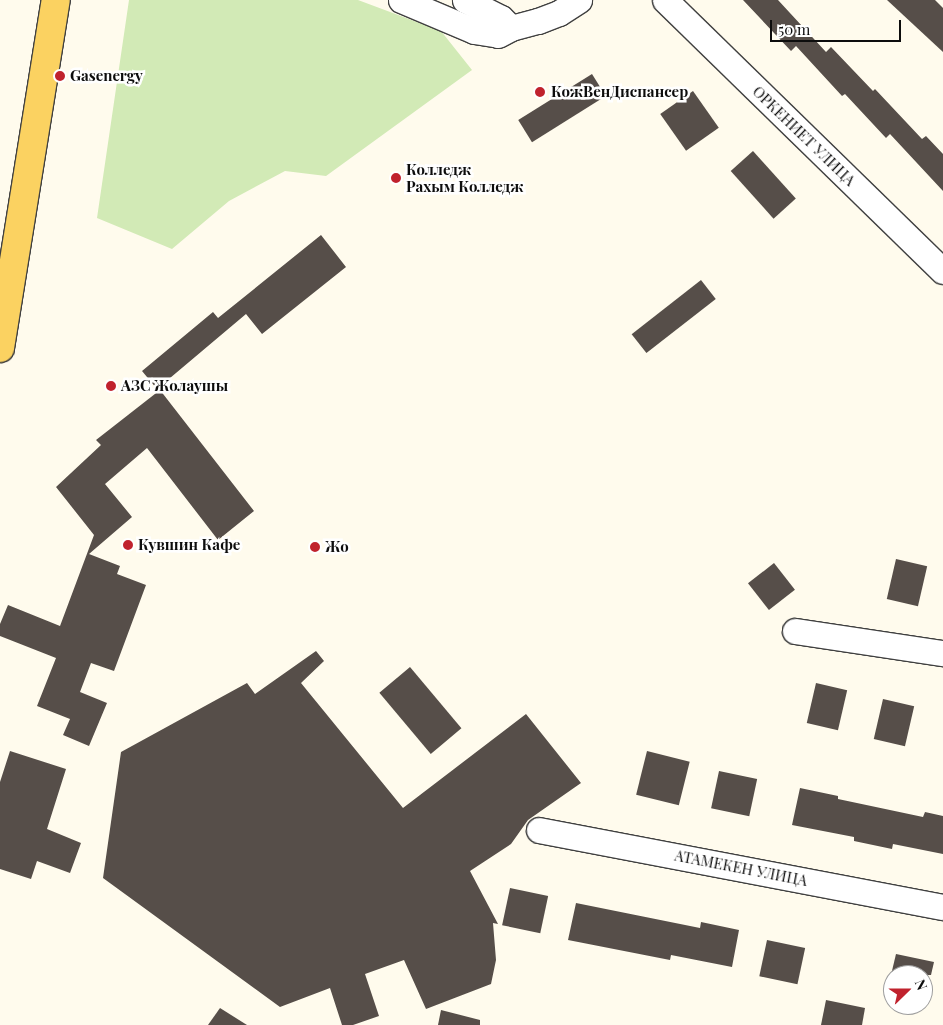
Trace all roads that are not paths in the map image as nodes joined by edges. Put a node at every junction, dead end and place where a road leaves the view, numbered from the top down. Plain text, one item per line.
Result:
1 (56, 0) edge
2 (401, 0) edge
3 (465, 0) edge
4 (579, 0) edge
5 (665, 0) edge
6 (510, 28) junction
7 (943, 271) edge
8 (1, 329) edge
9 (795, 630) dead end
10 (943, 654) edge
11 (539, 830) dead end
12 (943, 907) edge

1 - 8 main road
2 - 6 street
3 - 6 street
4 - 6 street
5 - 7 street, ОРКЕНИЕТ УЛИЦА
9 - 10 street
11 - 12 street, АТАМЕКЕН УЛИЦА

